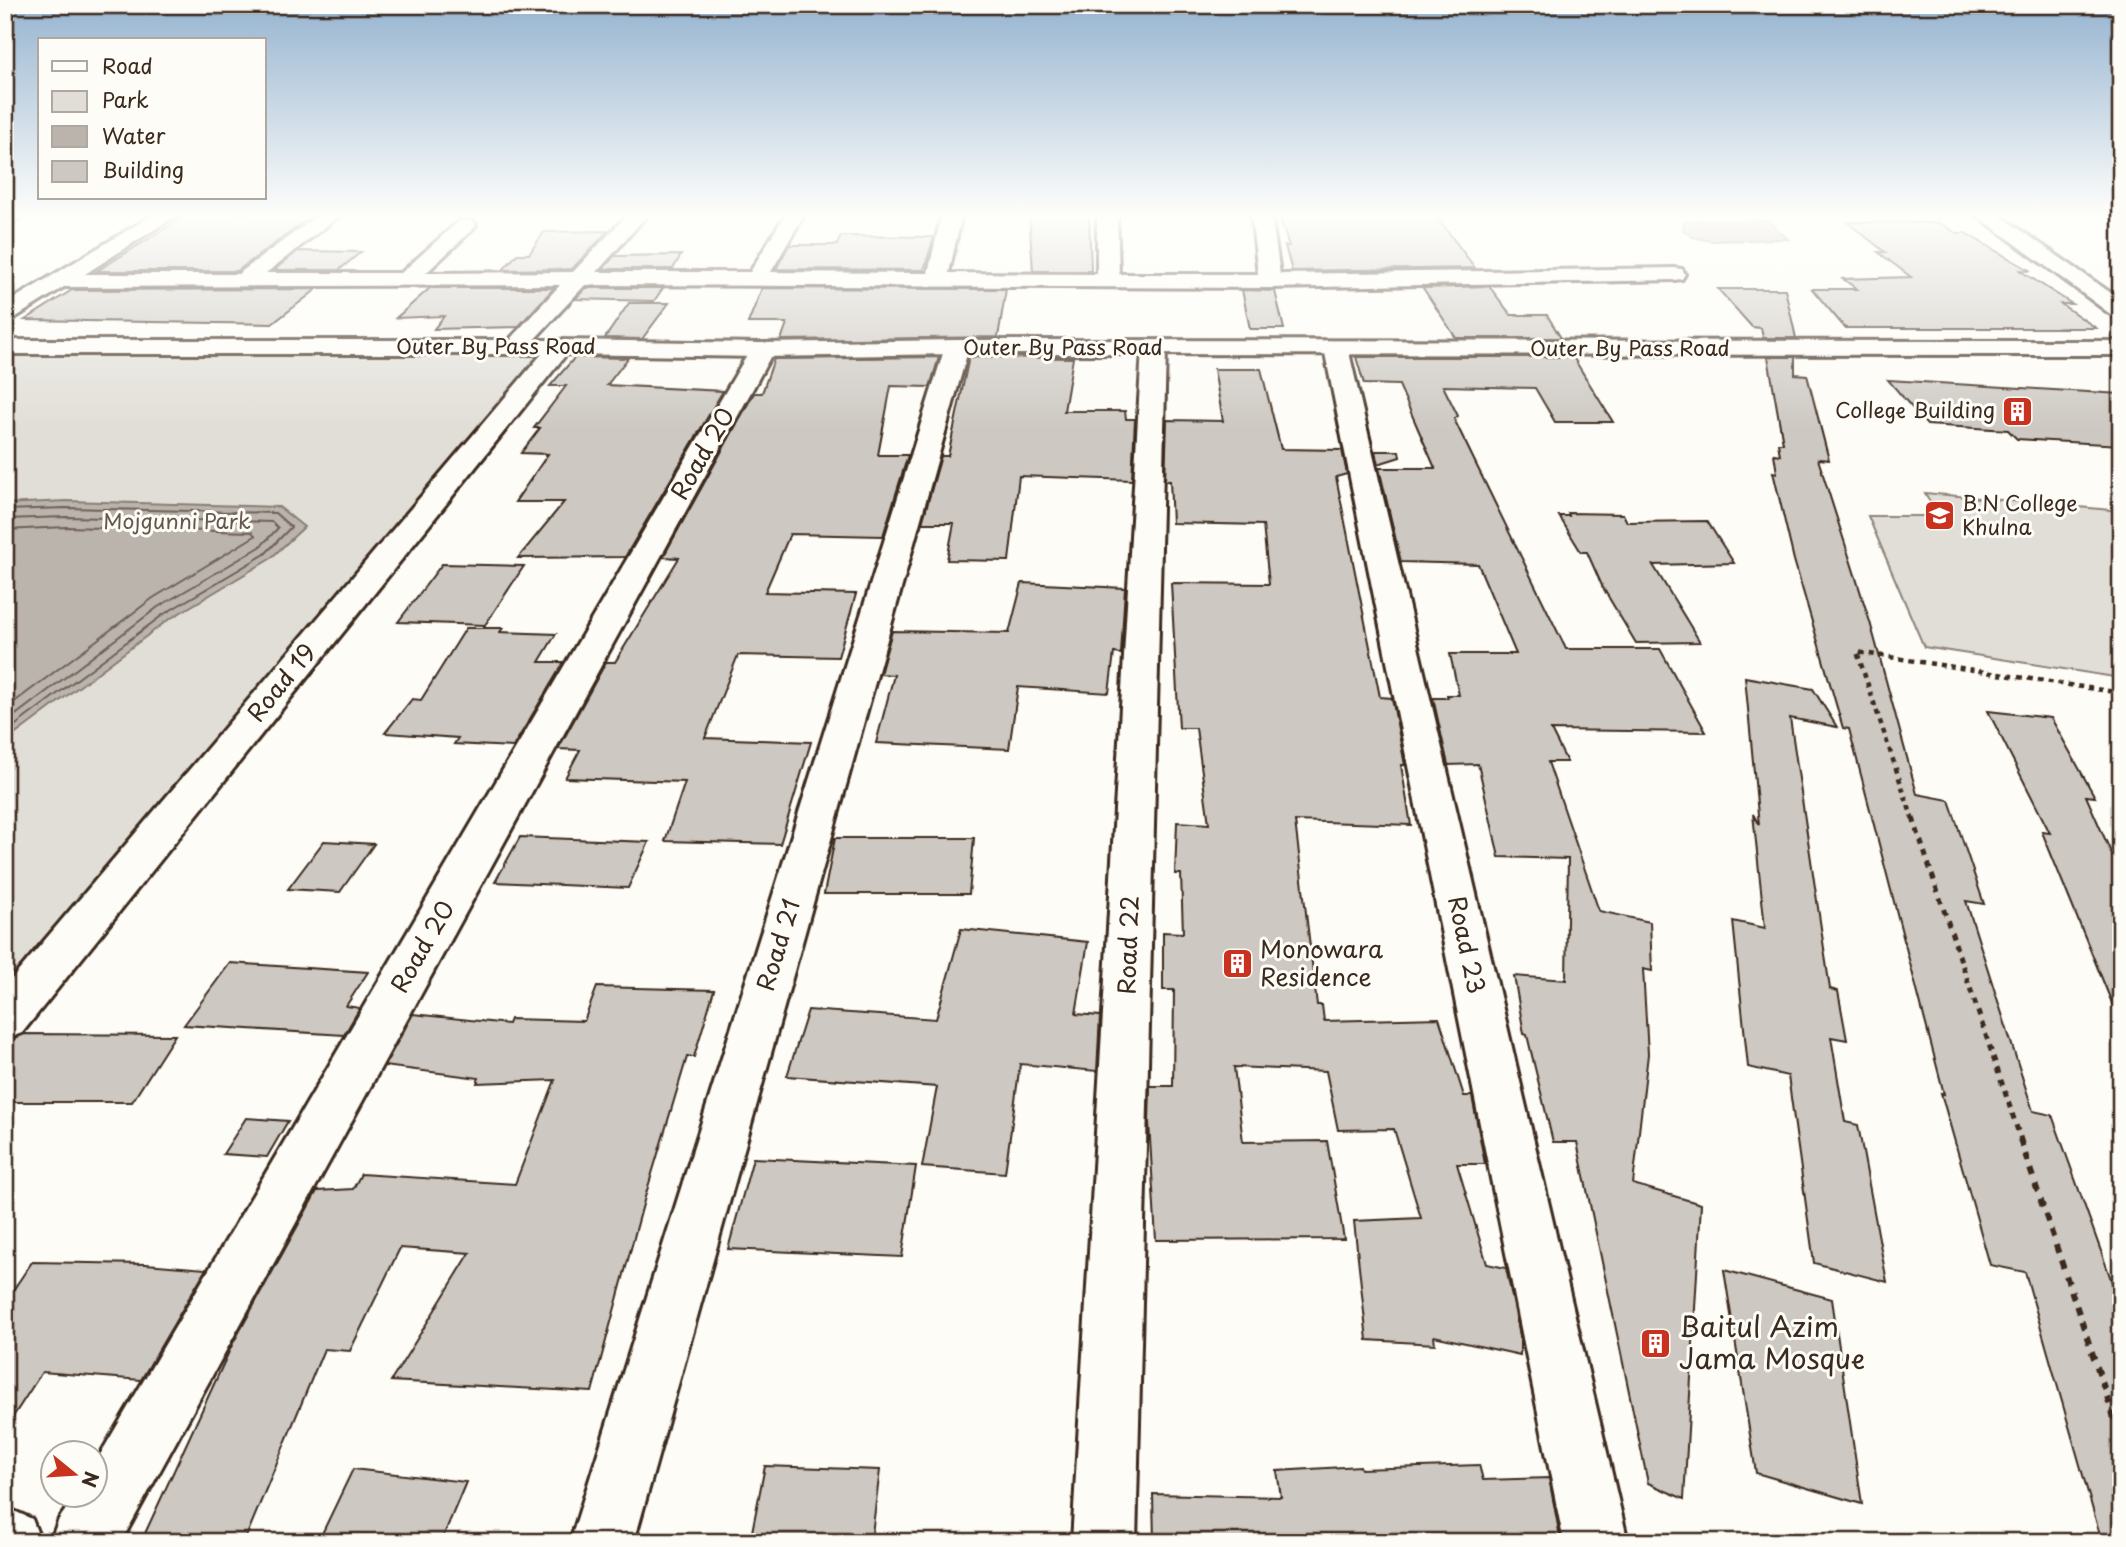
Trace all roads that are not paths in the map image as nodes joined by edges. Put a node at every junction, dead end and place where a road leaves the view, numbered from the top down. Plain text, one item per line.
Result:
1 (50, 285) edge
2 (575, 285) edge
3 (2084, 285) edge
4 (2121, 311) edge
5 (5, 314) edge
6 (5, 338) edge
7 (523, 338) junction
8 (2121, 338) edge
9 (5, 347) edge
10 (560, 347) junction
11 (957, 347) junction
12 (1336, 348) junction
13 (2121, 348) edge
14 (1154, 349) junction
15 (762, 350) junction
16 (5, 1020) edge
17 (82, 1542) edge
18 (602, 1542) edge
19 (1104, 1542) edge
20 (1596, 1542) edge

1 - 5 street
2 - 7 street
3 - 4 street
6 - 7 street, Outer By Pass Road
7 - 8 street, Outer By Pass Road
9 - 10 street, Outer By Pass Road
10 - 15 street, Outer By Pass Road
10 - 16 street, Road 19
11 - 14 street, Outer By Pass Road
11 - 15 street, Outer By Pass Road
11 - 18 street, Road 21
12 - 13 street, Outer By Pass Road
12 - 14 street, Outer By Pass Road
12 - 20 street, Road 23
14 - 19 street, Road 22
15 - 17 street, Road 20

